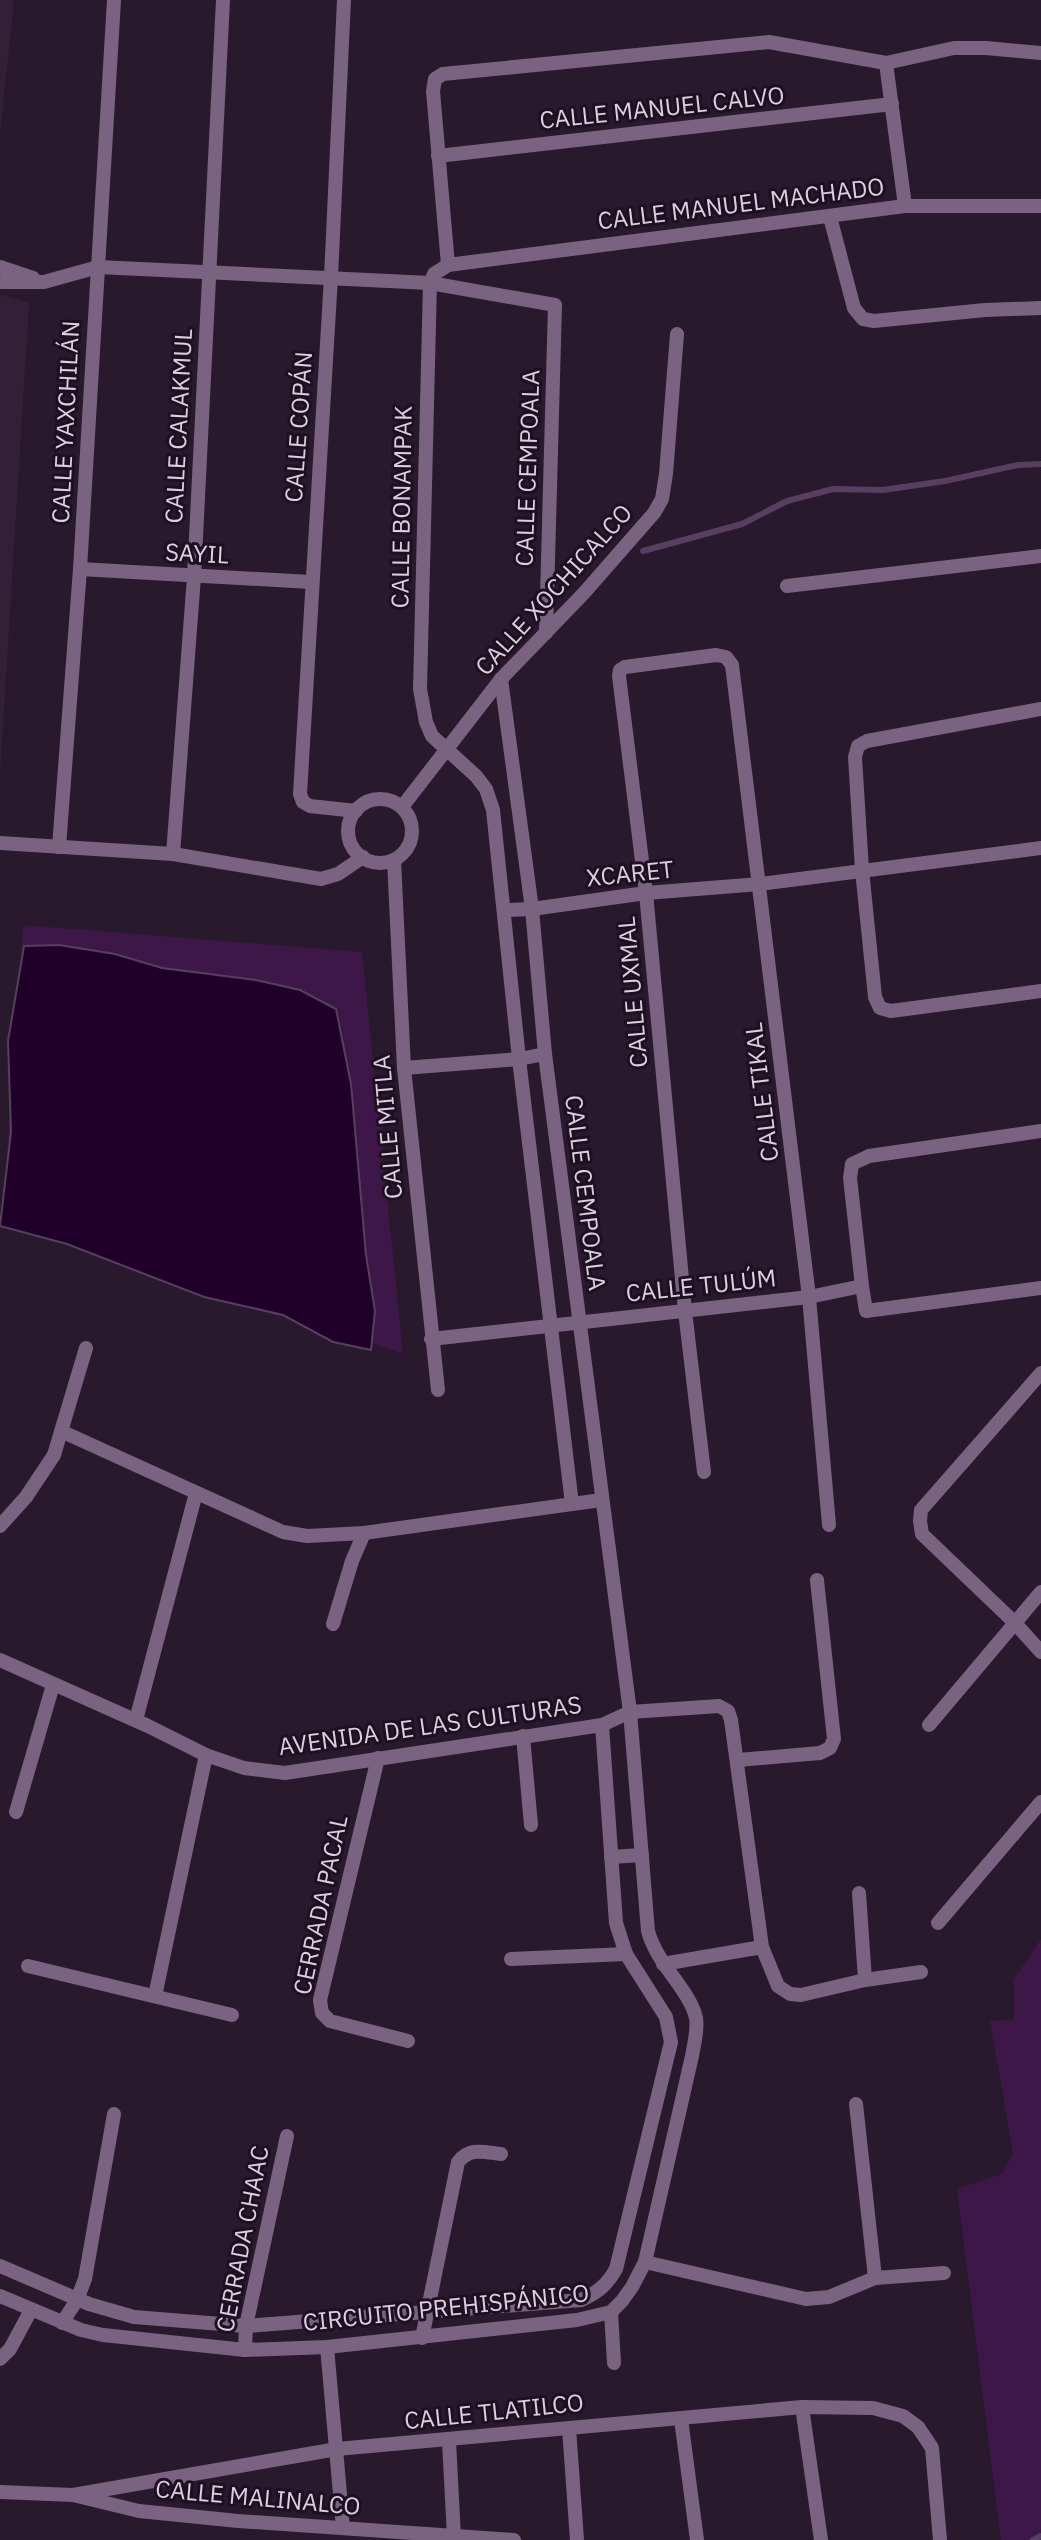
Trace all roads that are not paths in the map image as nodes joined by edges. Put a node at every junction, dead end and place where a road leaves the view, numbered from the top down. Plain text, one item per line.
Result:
1 (114, 0) edge
2 (223, 0) edge
3 (344, 0) edge
4 (1041, 53) edge
5 (886, 63) junction
6 (892, 104) junction
7 (438, 156) junction
8 (905, 206) junction
9 (1041, 206) edge
10 (830, 217) junction
11 (447, 265) junction
12 (0, 267) edge
13 (98, 267) junction
14 (209, 274) junction
15 (331, 277) junction
16 (0, 282) edge
17 (44, 282) junction
18 (430, 283) junction
19 (1041, 307) edge
20 (677, 334) dead end
21 (1041, 556) edge
22 (80, 569) junction
23 (194, 577) junction
24 (312, 582) junction
25 (787, 586) dead end
26 (546, 633) junction
27 (726, 657) joint
28 (501, 680) junction
29 (1041, 709) edge
30 (448, 751) junction
31 (402, 807) junction
32 (356, 811) junction
33 (0, 843) edge
34 (59, 847) junction
35 (1041, 848) edge
36 (173, 854) junction
37 (363, 857) junction
38 (394, 860) junction
39 (862, 870) junction
40 (760, 884) junction
41 (646, 893) junction
42 (532, 909) junction
43 (505, 910) junction
44 (1041, 991) edge
45 (545, 1054) junction
46 (519, 1059) junction
47 (404, 1068) junction
48 (1041, 1131) edge
49 (862, 1286) junction
50 (1041, 1288) edge
51 (809, 1297) junction
52 (685, 1311) junction
53 (578, 1323) junction
54 (550, 1326) junction
55 (431, 1339) junction
56 (86, 1348) dead end
57 (1041, 1373) edge
58 (438, 1390) dead end
59 (63, 1432) junction
60 (704, 1472) dead end
61 (196, 1493) junction
62 (601, 1500) junction
63 (572, 1504) junction
64 (829, 1525) dead end
65 (0, 1526) edge
66 (364, 1533) junction
67 (817, 1580) dead end
68 (1041, 1592) edge
69 (1014, 1622) junction
70 (333, 1624) dead end
71 (1041, 1652) edge
72 (0, 1660) edge
73 (53, 1685) junction
74 (630, 1712) junction
75 (136, 1720) junction
76 (602, 1725) junction
77 (929, 1725) dead end
78 (523, 1736) junction
79 (206, 1755) junction
80 (377, 1758) junction
81 (738, 1760) junction
82 (1041, 1802) edge
83 (16, 1812) dead end
84 (531, 1825) dead end
85 (642, 1855) junction
86 (611, 1857) junction
87 (859, 1893) dead end
88 (938, 1923) dead end
89 (762, 1947) junction
90 (626, 1954) junction
91 (511, 1959) dead end
92 (663, 1964) junction
93 (28, 1966) dead end
94 (921, 1972) dead end
95 (865, 1980) junction
96 (155, 1996) junction
97 (232, 2015) dead end
98 (408, 2041) dead end
99 (856, 2104) dead end
100 (114, 2114) dead end
101 (649, 2132) junction
102 (287, 2136) dead end
103 (674, 2136) junction
104 (501, 2154) dead end
105 (645, 2262) junction
106 (0, 2266) edge
107 (944, 2273) dead end
108 (875, 2278) junction
109 (0, 2296) edge
110 (78, 2300) junction
111 (31, 2310) junction
112 (427, 2310) junction
113 (611, 2312) junction
114 (62, 2323) junction
115 (246, 2326) junction
116 (422, 2338) junction
117 (327, 2347) junction
118 (245, 2350) junction
119 (0, 2359) edge
120 (614, 2363) dead end
121 (802, 2407) junction
122 (681, 2419) junction
123 (569, 2428) junction
124 (449, 2441) junction
125 (337, 2449) junction
126 (0, 2492) edge
127 (73, 2495) junction
128 (343, 2528) junction
129 (454, 2537) junction
130 (513, 2540) edge
131 (577, 2540) edge
132 (697, 2540) edge
133 (821, 2540) edge
134 (940, 2540) edge

1 - 13 street, CALLE YAXCHILÁN
2 - 14 street, CALLE CALAKMUL
3 - 15 street, CALLE COPÁN
4 - 5 street
5 - 6 street
5 - 7 street
6 - 7 street, CALLE MANUEL CALVO
6 - 8 street
7 - 11 street
8 - 9 street, CALLE MANUEL MACHADO
8 - 10 street, CALLE MANUEL MACHADO
10 - 11 street, CALLE MANUEL MACHADO
10 - 19 street
11 - 18 street
12 - 17 street
13 - 14 street
13 - 17 street
13 - 22 street, CALLE YAXCHILÁN
14 - 15 street
14 - 23 street, CALLE CALAKMUL
15 - 18 street
15 - 24 street, CALLE COPÁN
16 - 17 street
18 - 26 street, CALLE CEMPOALA
18 - 30 street, CALLE BONAMPAK
20 - 26 street, CALLE XOCHICALCO
21 - 25 street
22 - 23 street, SAYIL
22 - 34 street, CALLE YAXCHILÁN
23 - 24 street, SAYIL
23 - 36 street, CALLE CALAKMUL
24 - 32 street, CALLE COPÁN
26 - 28 street, CALLE XOCHICALCO
27 - 40 street, CALLE TIKAL
27 - 41 street, CALLE UXMAL
28 - 30 street, CALLE XOCHICALCO
28 - 42 street, CALLE CEMPOALA
29 - 39 street
30 - 31 street, CALLE XOCHICALCO
30 - 43 street, CALLE CEMPOALA
31 - 32 street
31 - 38 street
32 - 37 street
33 - 34 street
34 - 36 street
35 - 39 street, XCARET
36 - 37 street
37 - 38 street
38 - 47 street, CALLE MITLA
39 - 40 street, XCARET
39 - 44 street
40 - 41 street, XCARET
40 - 51 street, CALLE TIKAL
41 - 42 street, XCARET
41 - 52 street, CALLE UXMAL
42 - 43 street, XCARET
42 - 45 street, CALLE CEMPOALA
43 - 46 street, CALLE CEMPOALA
45 - 46 street
45 - 53 street, CALLE CEMPOALA
46 - 47 street
46 - 54 street, CALLE CEMPOALA
47 - 55 street, CALLE MITLA
48 - 49 street
49 - 50 street
49 - 51 street, CALLE TULÚM
51 - 52 street, CALLE TULÚM
51 - 64 street, CALLE TIKAL
52 - 53 street, CALLE TULÚM
52 - 60 street, CALLE UXMAL
53 - 54 street, CALLE TULÚM
53 - 62 street, CALLE CEMPOALA
54 - 55 street, CALLE TULÚM
54 - 63 street, CALLE CEMPOALA
55 - 58 street, CALLE MITLA
56 - 59 street
57 - 69 street
59 - 61 street
59 - 65 street
61 - 66 street
61 - 75 street
62 - 63 street
62 - 74 street, CALLE CEMPOALA
63 - 66 street
66 - 70 street
67 - 81 street
68 - 69 street
69 - 71 street
69 - 77 street
72 - 73 street, AVENIDA DE LAS CULTURAS
73 - 75 street, AVENIDA DE LAS CULTURAS
73 - 83 street
74 - 76 street, AVENIDA DE LAS CULTURAS
74 - 81 street, AVENIDA DE LAS CULTURAS
74 - 85 street, CIRCUITO PREHISPÁNICO
75 - 79 street, AVENIDA DE LAS CULTURAS
76 - 78 street, AVENIDA DE LAS CULTURAS
76 - 86 street, CIRCUITO PREHISPÁNICO
78 - 80 street, AVENIDA DE LAS CULTURAS
78 - 84 street
79 - 80 street, AVENIDA DE LAS CULTURAS
79 - 96 street
80 - 98 street, CERRADA PACAL
81 - 89 street
82 - 88 street
85 - 86 street
85 - 92 street, CIRCUITO PREHISPÁNICO
86 - 90 street, CIRCUITO PREHISPÁNICO
87 - 95 street
89 - 92 street
89 - 95 street
90 - 91 street
90 - 101 street, CIRCUITO PREHISPÁNICO
92 - 103 street, CIRCUITO PREHISPÁNICO
93 - 96 street
94 - 95 street
96 - 97 street
99 - 108 street
100 - 110 street
101 - 103 street
101 - 112 street, CIRCUITO PREHISPÁNICO
102 - 115 street, CERRADA CHAAC
103 - 105 street, CIRCUITO PREHISPÁNICO
104 - 112 street
105 - 108 street
105 - 113 street, CIRCUITO PREHISPÁNICO
106 - 110 street, CIRCUITO PREHISPÁNICO
107 - 108 street
109 - 111 street, CIRCUITO PREHISPÁNICO
110 - 114 street
110 - 115 street, CIRCUITO PREHISPÁNICO
111 - 114 street, CIRCUITO PREHISPÁNICO
111 - 119 street
112 - 115 street, CIRCUITO PREHISPÁNICO
112 - 116 street
113 - 116 street, CIRCUITO PREHISPÁNICO
113 - 120 street
114 - 118 street, CIRCUITO PREHISPÁNICO
115 - 118 street, CERRADA CHAAC
116 - 117 street, CIRCUITO PREHISPÁNICO
117 - 118 street, CIRCUITO PREHISPÁNICO
117 - 125 street
121 - 122 street, CALLE TLATILCO
121 - 133 street
121 - 134 street, CALLE TLATILCO
122 - 123 street, CALLE TLATILCO
122 - 132 street
123 - 124 street, CALLE TLATILCO
123 - 131 street
124 - 125 street, CALLE TLATILCO
124 - 129 street
125 - 127 street, CALLE TLATILCO
125 - 128 street
126 - 127 street, CALLE MALINALCO
127 - 128 street, CALLE MALINALCO
128 - 129 street, CALLE MALINALCO
129 - 130 street, CALLE MALINALCO

